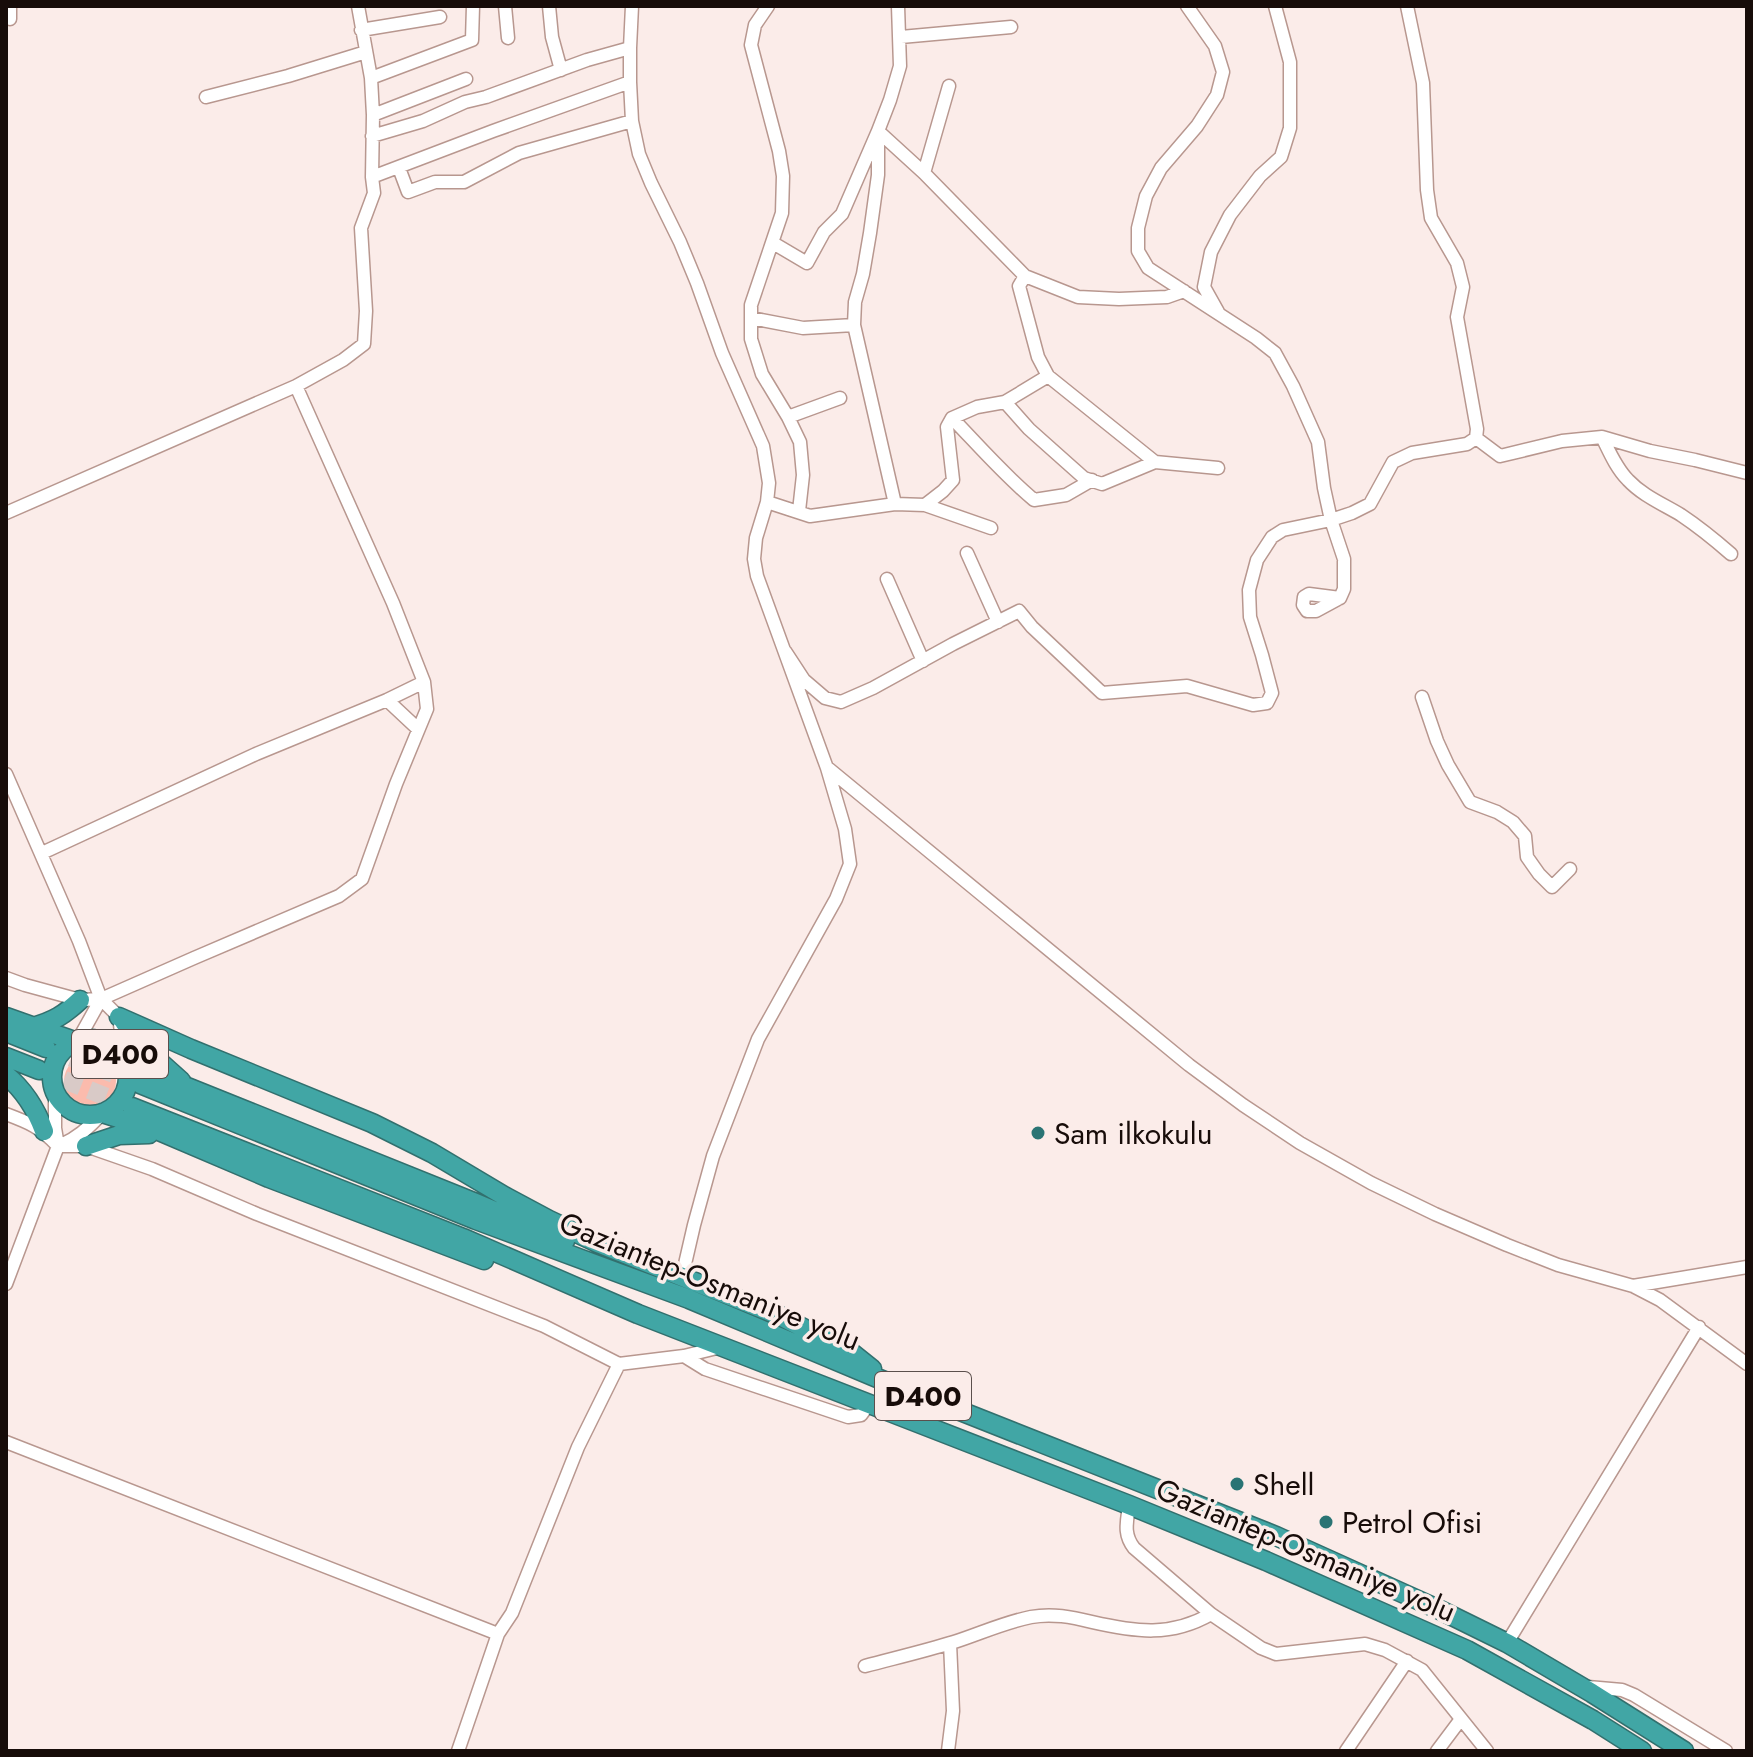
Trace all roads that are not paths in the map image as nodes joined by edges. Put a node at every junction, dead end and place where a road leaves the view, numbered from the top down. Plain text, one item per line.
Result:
1 (358, 6) edge
2 (473, 6) edge
3 (505, 6) edge
4 (549, 6) edge
5 (632, 6) edge
6 (898, 6) edge
7 (1187, 6) edge
8 (1275, 6) edge
9 (1407, 6) edge
10 (761, 9) edge
11 (440, 17) dead end
12 (1011, 27) dead end
13 (361, 30) junction
14 (901, 37) junction
15 (508, 38) dead end
16 (630, 48) junction
17 (366, 52) junction
18 (561, 70) junction
19 (371, 78) junction
20 (466, 79) dead end
21 (630, 82) junction
22 (949, 86) dead end
23 (206, 97) dead end
24 (373, 115) junction
25 (632, 121) junction
26 (878, 131) junction
27 (372, 136) junction
28 (399, 168) junction
29 (924, 173) junction
30 (372, 177) junction
31 (773, 243) junction
32 (1025, 276) junction
33 (1184, 291) junction
34 (1219, 315) junction
35 (751, 318) junction
36 (854, 325) junction
37 (1048, 376) junction
38 (296, 386) junction
39 (840, 398) dead end
40 (1005, 402) junction
41 (788, 417) junction
42 (952, 418) junction
43 (1602, 437) junction
44 (1476, 438) junction
45 (1155, 462) junction
46 (1218, 468) dead end
47 (1747, 473) edge
48 (1092, 480) junction
49 (767, 502) junction
50 (895, 504) junction
51 (925, 505) junction
52 (799, 511) junction
53 (6, 513) edge
54 (1331, 520) junction
55 (991, 528) dead end
56 (967, 553) dead end
57 (1731, 554) dead end
58 (887, 579) dead end
59 (1340, 598) dead end
60 (998, 622) junction
61 (785, 651) junction
62 (923, 661) junction
63 (424, 682) junction
64 (1422, 697) dead end
65 (387, 700) junction
66 (418, 729) junction
67 (827, 768) junction
68 (6, 774) edge
69 (42, 853) junction
70 (1570, 869) dead end
71 (6, 978) edge
72 (101, 999) junction
73 (80, 1000) junction
74 (6, 1017) edge
75 (119, 1017) junction
76 (33, 1027) junction
77 (6, 1032) edge
78 (77, 1042) junction
79 (46, 1048) tunnel mouth
80 (6, 1057) edge
81 (125, 1062) junction
82 (39, 1070) tunnel mouth
83 (6, 1075) edge
84 (140, 1084) tunnel mouth
85 (193, 1089) junction
86 (55, 1092) junction
87 (132, 1107) tunnel mouth
88 (102, 1113) junction
89 (6, 1114) edge
90 (44, 1131) junction
91 (167, 1135) junction
92 (58, 1146) junction
93 (86, 1146) junction
94 (1747, 1267) edge
95 (682, 1277) junction
96 (642, 1282) junction
97 (6, 1284) edge
98 (1633, 1286) junction
99 (638, 1314) junction
100 (1699, 1327) junction
101 (721, 1347) junction
102 (684, 1356) junction
103 (619, 1364) junction
104 (1747, 1364) edge
105 (882, 1380) junction
106 (869, 1404) junction
107 (6, 1442) edge
108 (1129, 1505) junction
109 (1211, 1614) junction
110 (498, 1634) junction
111 (950, 1643) junction
112 (1507, 1643) junction
113 (1407, 1661) junction
114 (865, 1666) dead end
115 (1580, 1686) junction
116 (1461, 1719) junction
117 (458, 1751) edge
118 (948, 1751) edge
119 (1346, 1751) edge
120 (1437, 1751) edge
121 (1487, 1751) edge
122 (1642, 1751) edge
123 (1684, 1751) edge
124 (1726, 1751) edge

1 - 13 street
2 - 19 street
3 - 15 street
4 - 18 street
5 - 16 street
6 - 14 street
7 - 33 street
8 - 34 street
9 - 44 street
10 - 31 street
11 - 13 street
12 - 14 street
13 - 17 street
14 - 26 street
16 - 18 street
16 - 21 street
17 - 19 street
17 - 23 street
18 - 27 street
19 - 24 street
20 - 24 street
21 - 25 street
21 - 28 street
22 - 29 street
24 - 27 street
25 - 28 street
25 - 49 street
26 - 29 street
26 - 31 street
26 - 36 street
27 - 30 street
28 - 30 street
29 - 32 street
30 - 38 street
31 - 35 street
32 - 33 street
32 - 37 street
33 - 34 street
34 - 54 street
35 - 36 street
35 - 41 street
36 - 50 street
37 - 40 street
37 - 45 street
38 - 53 street
38 - 63 street
39 - 41 street
40 - 42 street
40 - 48 street
41 - 52 street
42 - 48 street
42 - 51 street
43 - 44 street
43 - 47 street
43 - 57 street
44 - 54 street
45 - 46 street
45 - 48 street
49 - 52 street
49 - 61 street
50 - 51 street
50 - 52 street
51 - 55 street
54 - 59 street
54 - 60 street
56 - 60 street
58 - 62 street
60 - 62 street
61 - 62 street
61 - 67 street
63 - 65 street
63 - 66 street
64 - 70 street
65 - 66 street
65 - 69 street
66 - 72 street
67 - 95 street
67 - 98 street
68 - 69 street
69 - 72 street
71 - 73 street
72 - 73 street
72 - 75 street
72 - 78 street
73 - 76 highway, D400
74 - 76 highway, D400
75 - 81 street
75 - 85 highway, D400
75 - 95 highway
76 - 78 highway, D400
77 - 79 highway
78 - 81 highway, D400
78 - 86 highway, D400
80 - 82 highway
81 - 85 highway, D400
81 - 88 highway, D400
83 - 86 highway, D400
83 - 90 highway, D400
84 - 96 highway, Gaziantep-Osmaniye yolu / D400
85 - 96 highway, D400
86 - 88 highway, D400
86 - 92 street
87 - 99 highway, Gaziantep-Osmaniye yolu / D400
88 - 91 highway, D400
88 - 92 street
89 - 90 street
90 - 92 street
91 - 93 highway, D400
91 - 99 highway, D400
92 - 93 street
92 - 97 street
93 - 103 street
94 - 98 street
95 - 105 highway
96 - 105 highway, Gaziantep-Osmaniye yolu / D400
98 - 100 street
99 - 101 highway, Gaziantep-Osmaniye yolu / D400
100 - 104 street
100 - 112 street
101 - 102 street
101 - 106 highway, Gaziantep-Osmaniye yolu / D400
102 - 103 street
102 - 106 street
103 - 110 street
105 - 112 highway, Gaziantep-Osmaniye yolu / D400
106 - 108 highway, Gaziantep-Osmaniye yolu / D400
107 - 110 street
108 - 109 street
108 - 122 highway, Gaziantep-Osmaniye yolu / D400
109 - 111 street
109 - 113 street
110 - 117 street
111 - 114 street
111 - 118 street
112 - 115 highway, Gaziantep-Osmaniye yolu / D400
113 - 116 street
113 - 119 street
115 - 123 highway, Gaziantep-Osmaniye yolu / D400
115 - 124 street
116 - 120 street
116 - 121 street

